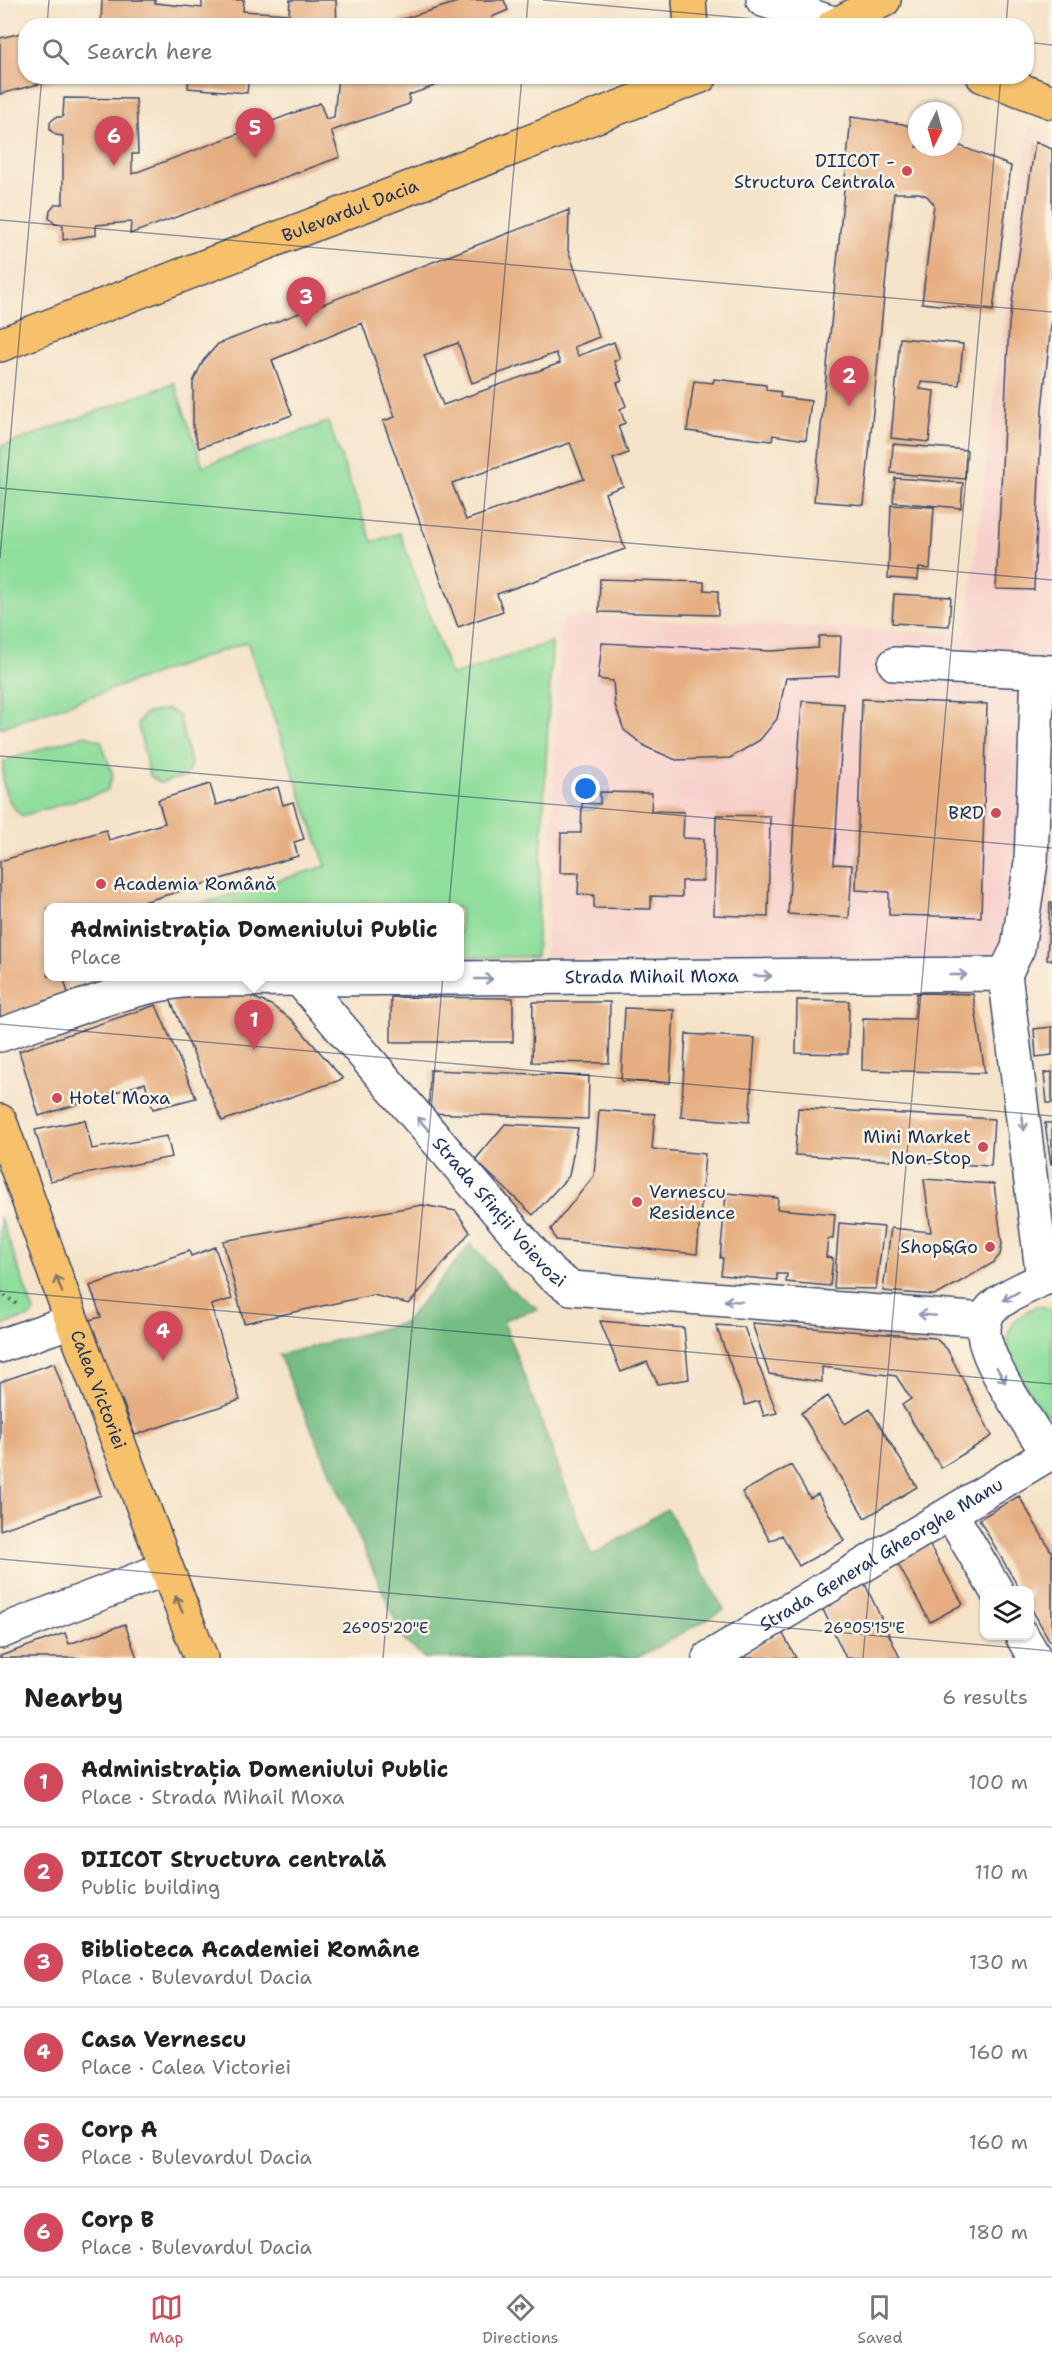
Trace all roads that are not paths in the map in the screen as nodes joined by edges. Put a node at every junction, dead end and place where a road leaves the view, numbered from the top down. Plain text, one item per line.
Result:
1 (689, 0) edge
2 (763, 0) edge
3 (884, 0) edge
4 (690, 18) edge
5 (816, 18) edge
6 (849, 18) edge
7 (674, 84) edge
8 (1004, 84) edge
9 (1052, 102) edge
10 (0, 345) edge
11 (895, 664) dead end
12 (1045, 671) edge
13 (1042, 863) edge
14 (1005, 974) junction
15 (464, 979) edge
16 (179, 981) edge
17 (301, 981) edge
18 (0, 1035) edge
19 (0, 1121) edge
20 (1048, 1278) edge
21 (985, 1320) junction
22 (72, 1321) junction
23 (0, 1346) edge
24 (1050, 1453) edge
25 (951, 1514) junction
26 (165, 1569) junction
27 (994, 1586) edge
28 (0, 1632) edge
29 (1025, 1640) edge
30 (201, 1658) edge
31 (710, 1658) edge
32 (1035, 1658) edge

1 - 4 main road
2 - 5 street
3 - 6 main road
7 - 10 main road, Bulevardul Dacia
8 - 9 main road
11 - 12 street
12 - 13 street
13 - 14 street
15 -> 14 street, Strada Mihail Moxa
14 -> 20 street
16 - 18 street, Strada Mihail Moxa
21 -> 17 street, Strada Sfinții Voievozi
22 -> 19 main road, Calea Victoriei
20 -> 21 street
21 -> 24 street
22 - 23 street
22 - 26 main road, Calea Victoriei
24 - 25 street, Strada General Gheorghe Manu
25 - 27 street
25 - 31 street, Strada General Gheorghe Manu
26 - 28 street
30 -> 26 main road, Calea Victoriei
29 - 32 street

